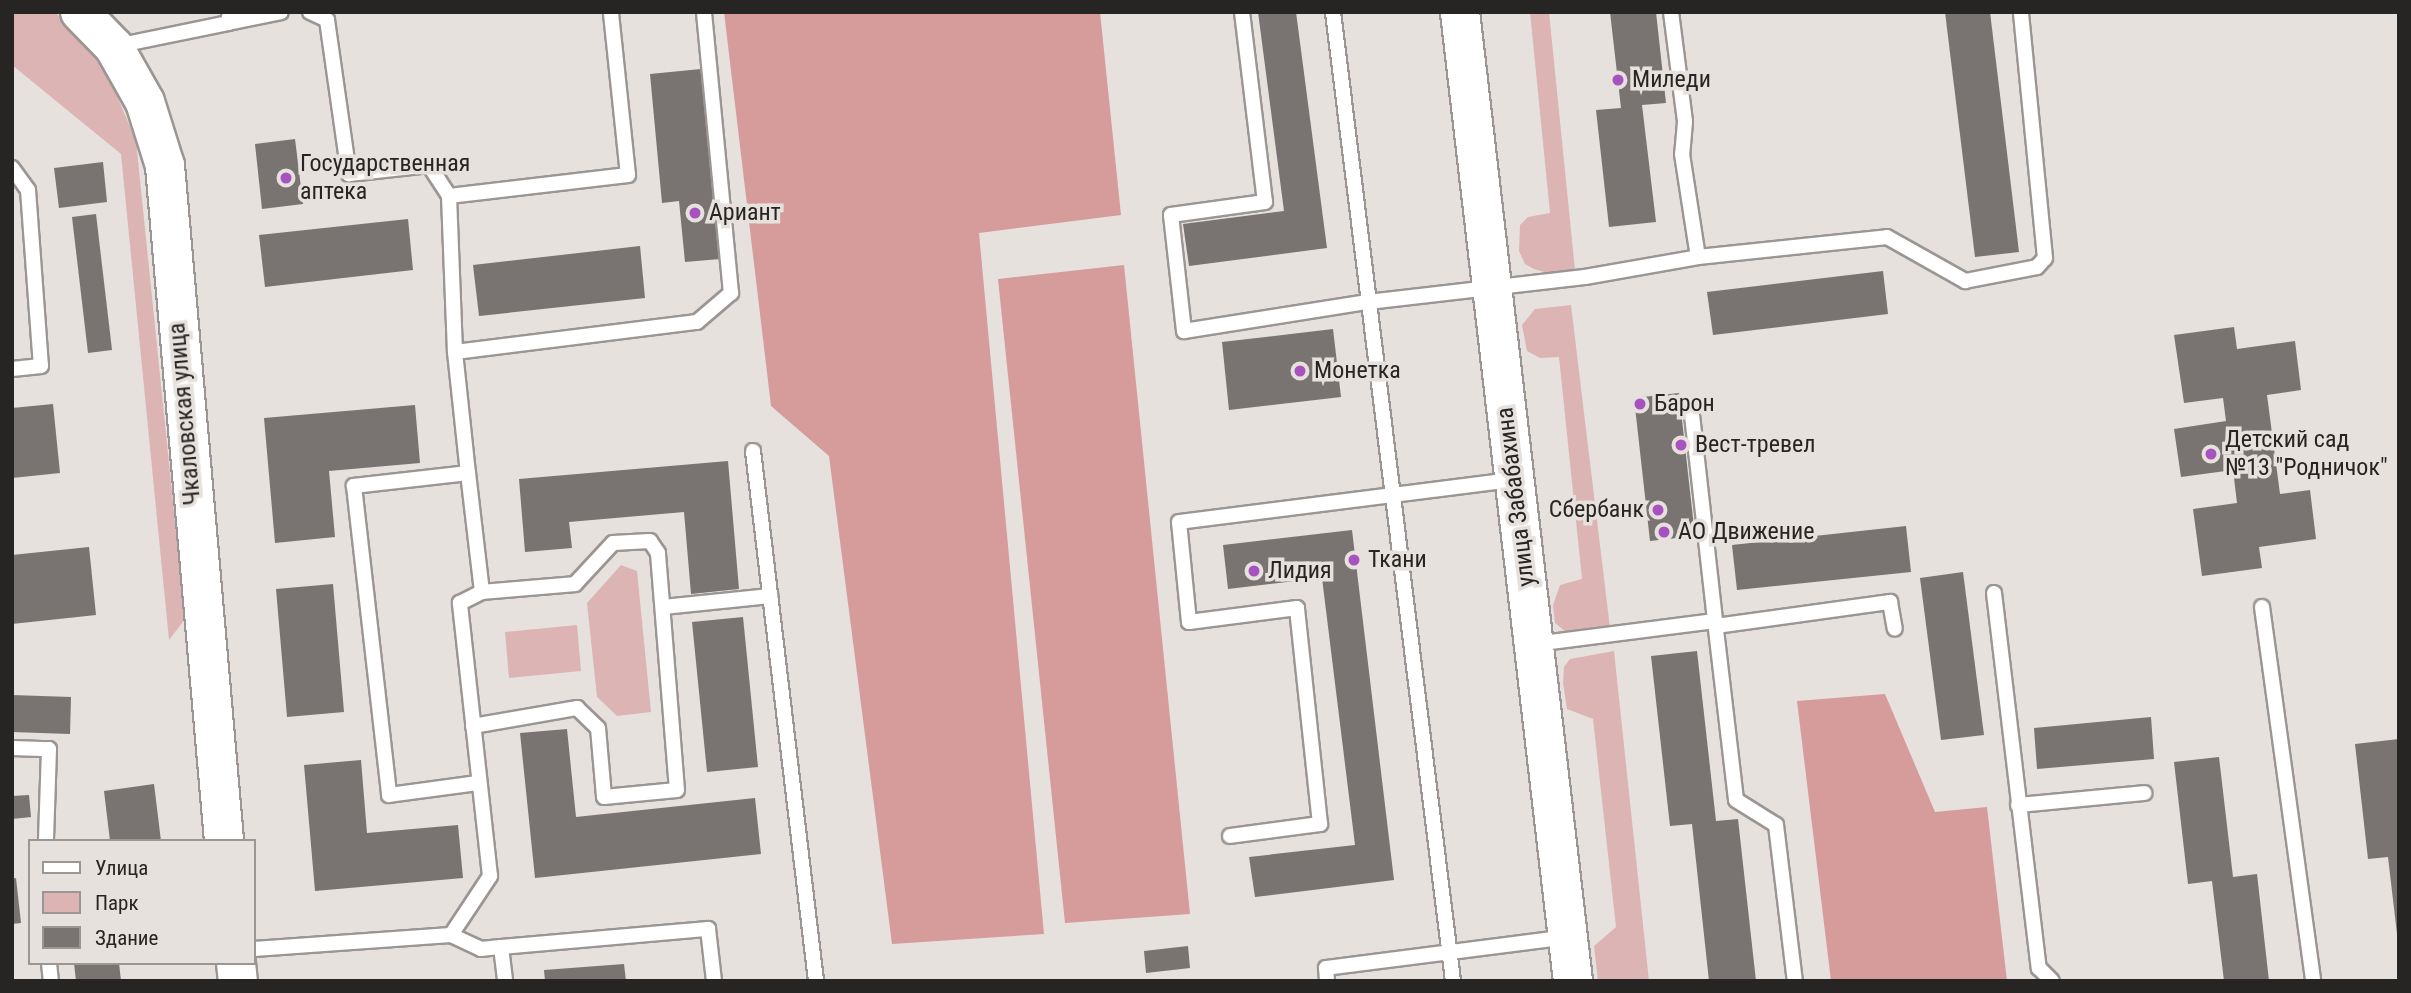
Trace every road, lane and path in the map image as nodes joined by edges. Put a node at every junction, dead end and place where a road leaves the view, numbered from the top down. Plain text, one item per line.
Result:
1 (80, 12) edge
2 (281, 12) edge
3 (310, 12) edge
4 (611, 12) edge
5 (704, 12) edge
6 (1242, 12) edge
7 (1333, 12) edge
8 (1460, 12) edge
9 (1671, 12) edge
10 (2021, 12) edge
11 (229, 17) edge
12 (114, 47) junction
13 (12, 168) edge
14 (28, 190) junction
15 (12, 191) edge
16 (449, 196) junction
17 (1698, 257) junction
18 (1491, 289) junction
19 (1368, 302) junction
20 (454, 352) junction
21 (12, 369) edge
22 (1691, 406) dead end
23 (753, 451) dead end
24 (468, 473) junction
25 (1513, 480) junction
26 (1392, 496) junction
27 (482, 592) junction
28 (1994, 593) dead end
29 (770, 596) junction
30 (663, 607) junction
31 (2262, 607) dead end
32 (1716, 623) junction
33 (1895, 629) dead end
34 (1533, 644) junction
35 (473, 726) junction
36 (12, 748) edge
37 (478, 783) junction
38 (2144, 793) dead end
39 (2018, 805) junction
40 (1230, 836) dead end
41 (46, 839) edge
42 (224, 839) edge
43 (451, 936) junction
44 (1568, 937) junction
45 (501, 947) junction
46 (256, 949) edge
47 (1449, 952) junction
48 (505, 981) edge
49 (714, 981) edge
50 (816, 981) edge
51 (1327, 981) edge
52 (1453, 981) edge
53 (1573, 981) edge
54 (1795, 981) edge
55 (2052, 981) edge
56 (2313, 981) edge

1 - 12 street, Чкаловская улица
2 - 11 lane
3 - 16 lane
4 - 16 lane
5 - 20 lane
6 - 19 lane
7 - 19 lane
8 - 18 street, улица Забабахина
9 - 17 lane
10 - 17 lane
11 - 12 lane
12 - 42 street, Чкаловская улица
13 - 14 lane
14 - 15 lane
14 - 21 lane
16 - 20 lane
17 - 18 lane
18 - 19 lane
18 - 25 street, улица Забабахина
19 - 26 lane
20 - 24 lane
22 - 32 lane
23 - 29 lane
24 - 27 lane
24 - 37 lane
25 - 26 lane
25 - 34 street, улица Забабахина
26 - 40 lane
26 - 47 lane
27 - 30 lane
27 - 35 lane
28 - 39 lane
29 - 30 lane
29 - 50 lane
30 - 35 lane
31 - 56 lane
32 - 33 lane
32 - 34 lane
32 - 54 lane
34 - 44 street, улица Забабахина
35 - 37 lane
36 - 41 lane
37 - 43 lane
38 - 39 lane
39 - 55 lane
43 - 45 lane
43 - 46 lane
44 - 47 lane
44 - 53 street, улица Забабахина
45 - 48 lane
45 - 49 lane
47 - 51 lane
47 - 52 lane

